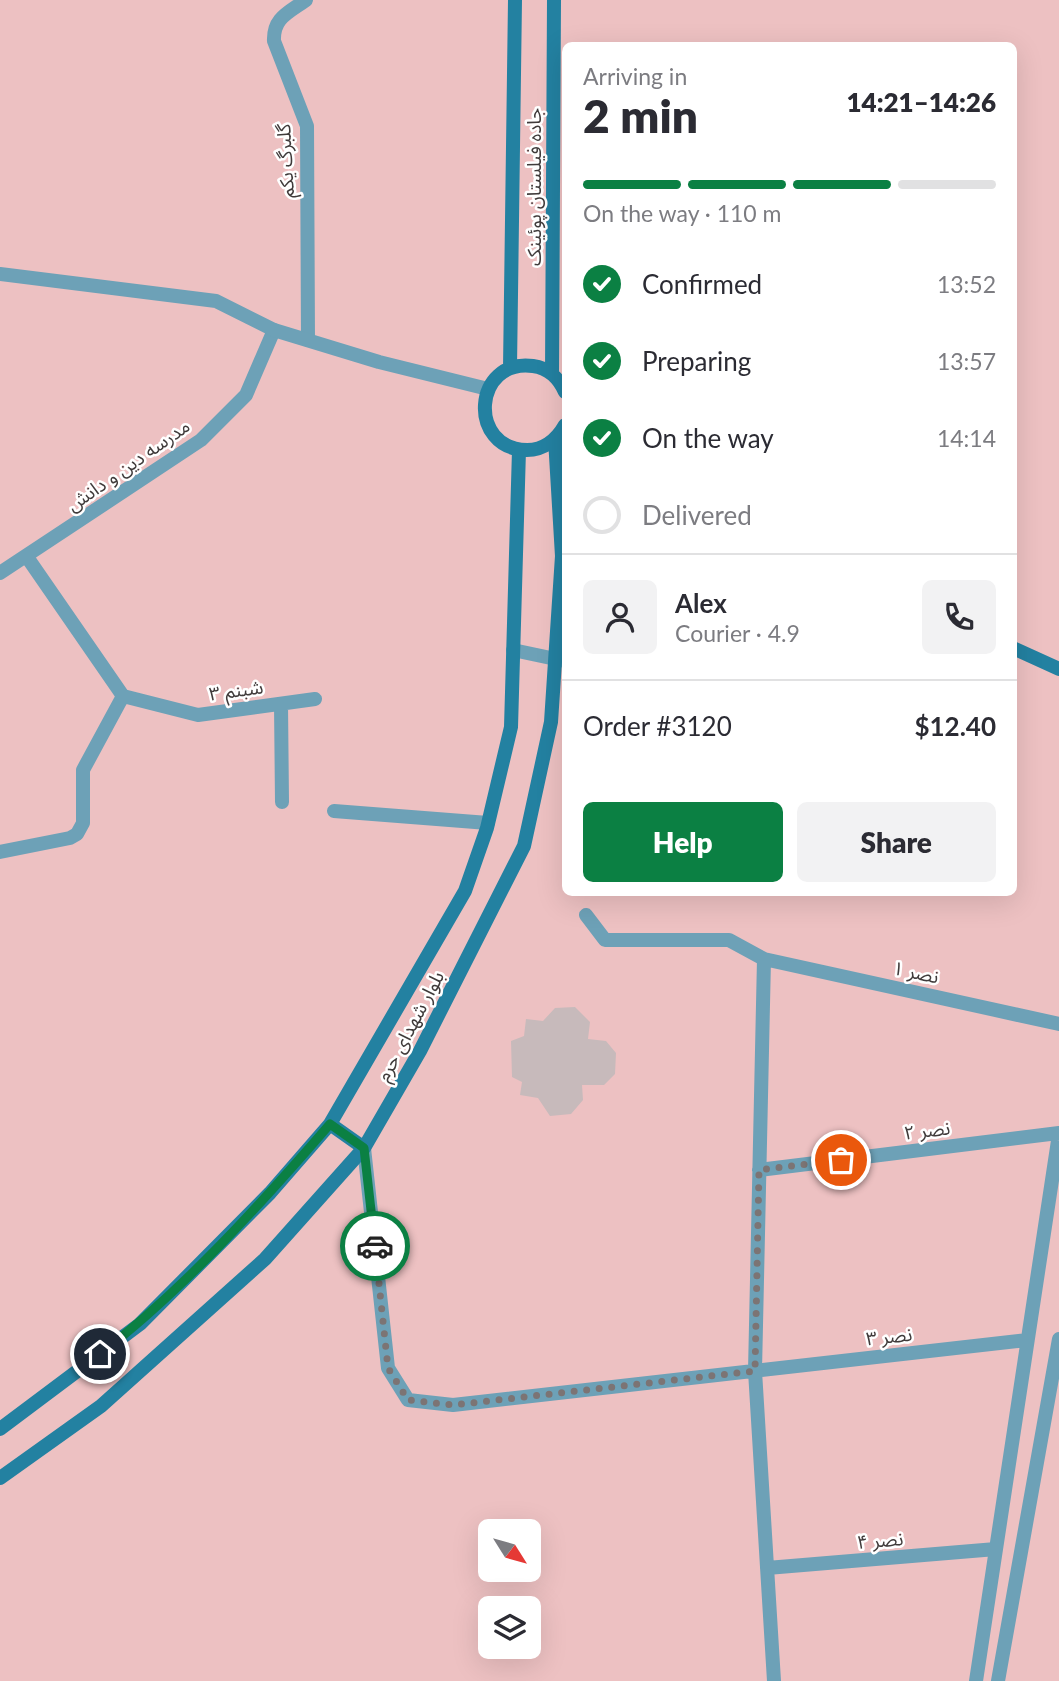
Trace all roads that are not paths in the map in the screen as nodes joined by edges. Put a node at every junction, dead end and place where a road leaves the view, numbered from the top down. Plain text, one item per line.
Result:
1 (306, 0) edge
2 (515, 0) edge
3 (554, 0) edge
4 (0, 274) edge
5 (274, 330) junction
6 (308, 340) junction
7 (510, 368) junction
8 (552, 373) junction
9 (562, 388) edge
10 (488, 389) junction
11 (562, 429) edge
12 (555, 439) junction
13 (519, 450) junction
14 (27, 557) junction
15 (0, 573) edge
16 (513, 650) junction
17 (1017, 650) edge
18 (560, 660) edge
19 (1059, 670) edge
20 (122, 696) junction
21 (315, 699) dead end
22 (281, 704) junction
23 (282, 802) dead end
24 (334, 811) dead end
25 (488, 823) junction
26 (0, 852) edge
27 (586, 915) dead end
28 (764, 959) junction
29 (1059, 1024) edge
30 (330, 1124) junction
31 (1059, 1134) edge
32 (364, 1148) junction
33 (759, 1170) junction
34 (1059, 1339) edge
35 (1027, 1340) junction
36 (755, 1371) junction
37 (0, 1429) edge
38 (0, 1478) edge
39 (996, 1549) junction
40 (767, 1569) junction
41 (774, 1681) edge
42 (976, 1681) edge
43 (998, 1681) edge

1 - 6 street, گلبرگ یکم
2 - 7 main road, جاده فیلستان پوئینک
3 - 8 main road, جاده فیلستان پوئینک
4 - 5 street
5 - 6 street
5 - 14 street, مدرسه دین و دانش
6 - 10 street
7 - 8 main road
7 - 10 main road
8 - 9 main road
10 - 13 main road
11 - 12 main road
12 - 13 main road
12 - 18 main road, بلوار شهدای حرم
13 - 16 main road, بلوار شهدای حرم
14 - 15 street, مدرسه دین و دانش
14 - 20 street
16 - 18 street
16 - 25 main road, بلوار شهدای حرم
17 - 19 main road
18 - 32 main road, بلوار شهدای حرم
20 - 22 street, شبنم ۳
20 - 26 street
21 - 22 street, شبنم ۳
22 - 23 street
24 - 25 street
25 - 30 main road, بلوار شهدای حرم
27 - 28 street, نصر ۱
28 - 29 street, نصر ۱
28 - 33 street
30 - 32 main road
30 - 37 main road, بلوار شهدای حرم
31 - 33 street, نصر ۲
31 - 35 street
32 - 36 street, نصر ۳
32 - 38 main road, بلوار شهدای حرم
33 - 36 street
34 - 43 street
35 - 36 street, نصر ۳
35 - 39 street
36 - 40 street
39 - 40 street, نصر ۴
39 - 42 street
40 - 41 street

